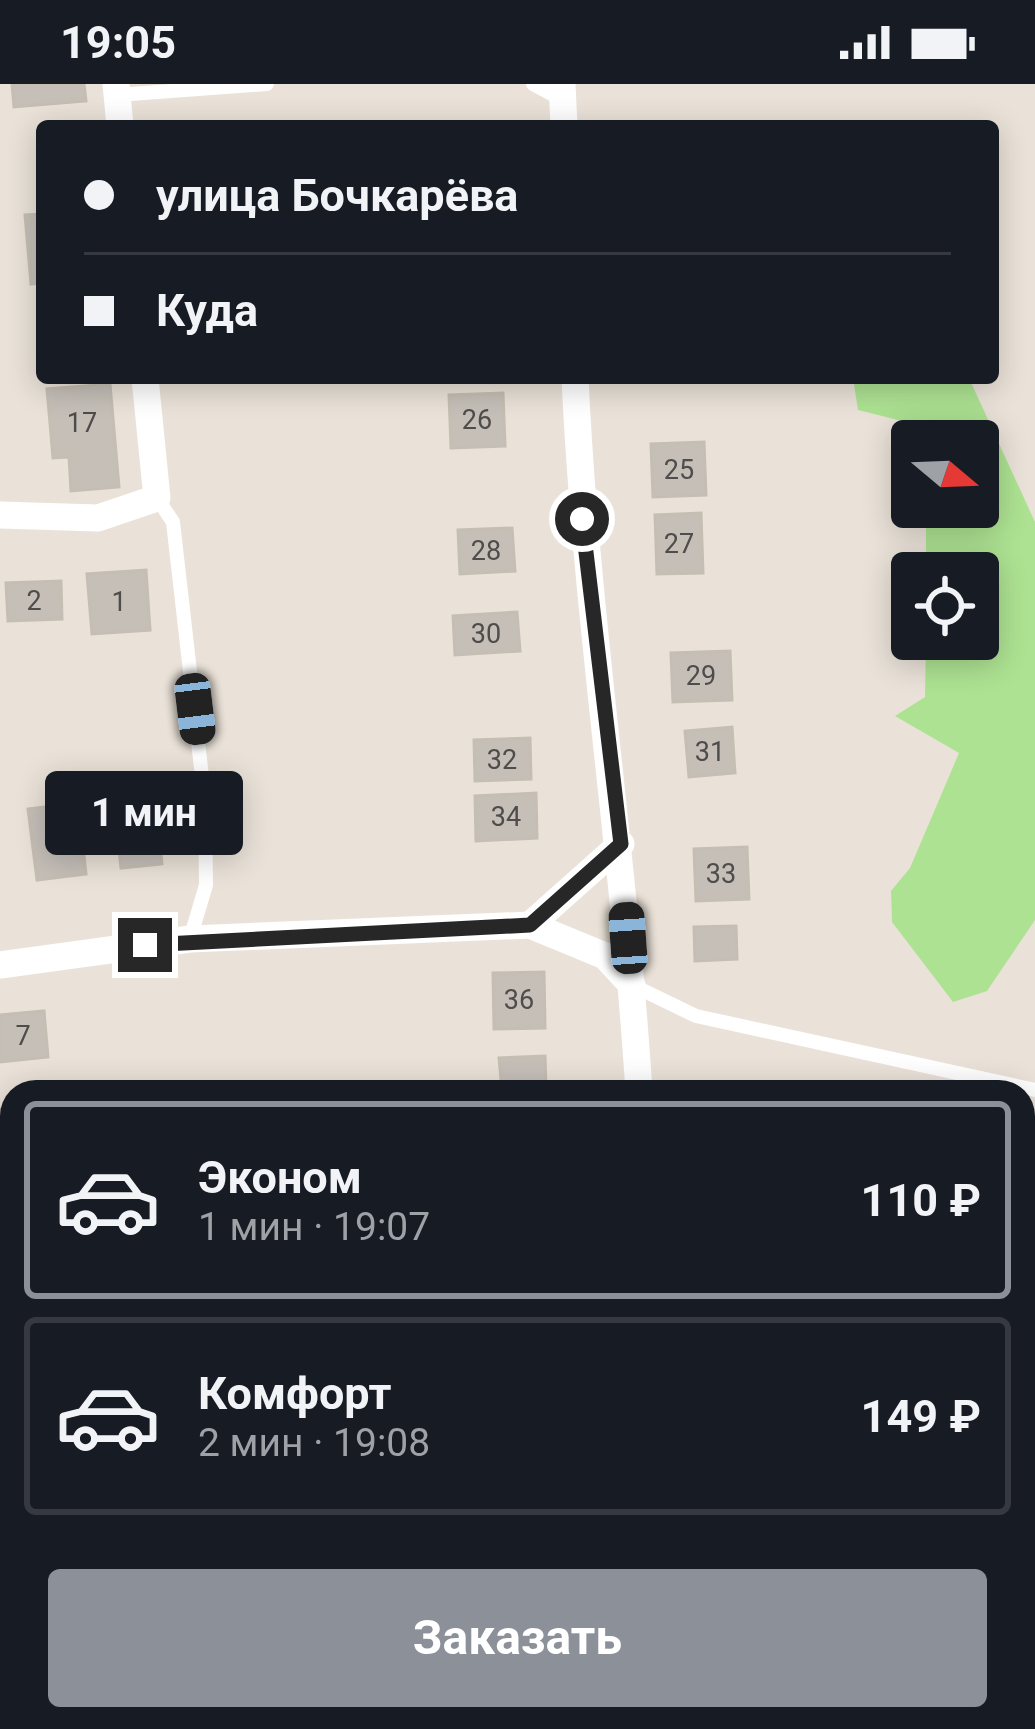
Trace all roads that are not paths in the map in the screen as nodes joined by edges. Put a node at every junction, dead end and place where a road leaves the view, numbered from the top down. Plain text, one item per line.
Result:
1 (267, 84) edge
2 (533, 84) edge
3 (117, 90) edge
4 (563, 103) edge
5 (120, 120) edge
6 (146, 384) edge
7 (575, 384) edge
8 (157, 498) junction
9 (0, 515) edge
10 (621, 844) junction
11 (530, 925) junction
12 (190, 939) junction
13 (0, 965) edge
14 (632, 985) junction
15 (638, 1080) edge
16 (989, 1080) edge

1 - 3 lane
2 - 4 lane
3 - 5 street
6 - 8 street
7 - 10 street
8 - 9 street
8 - 12 lane
10 - 11 street
10 - 14 street
11 - 12 street
11 - 14 street
12 - 13 street
14 - 15 street
14 - 16 lane

